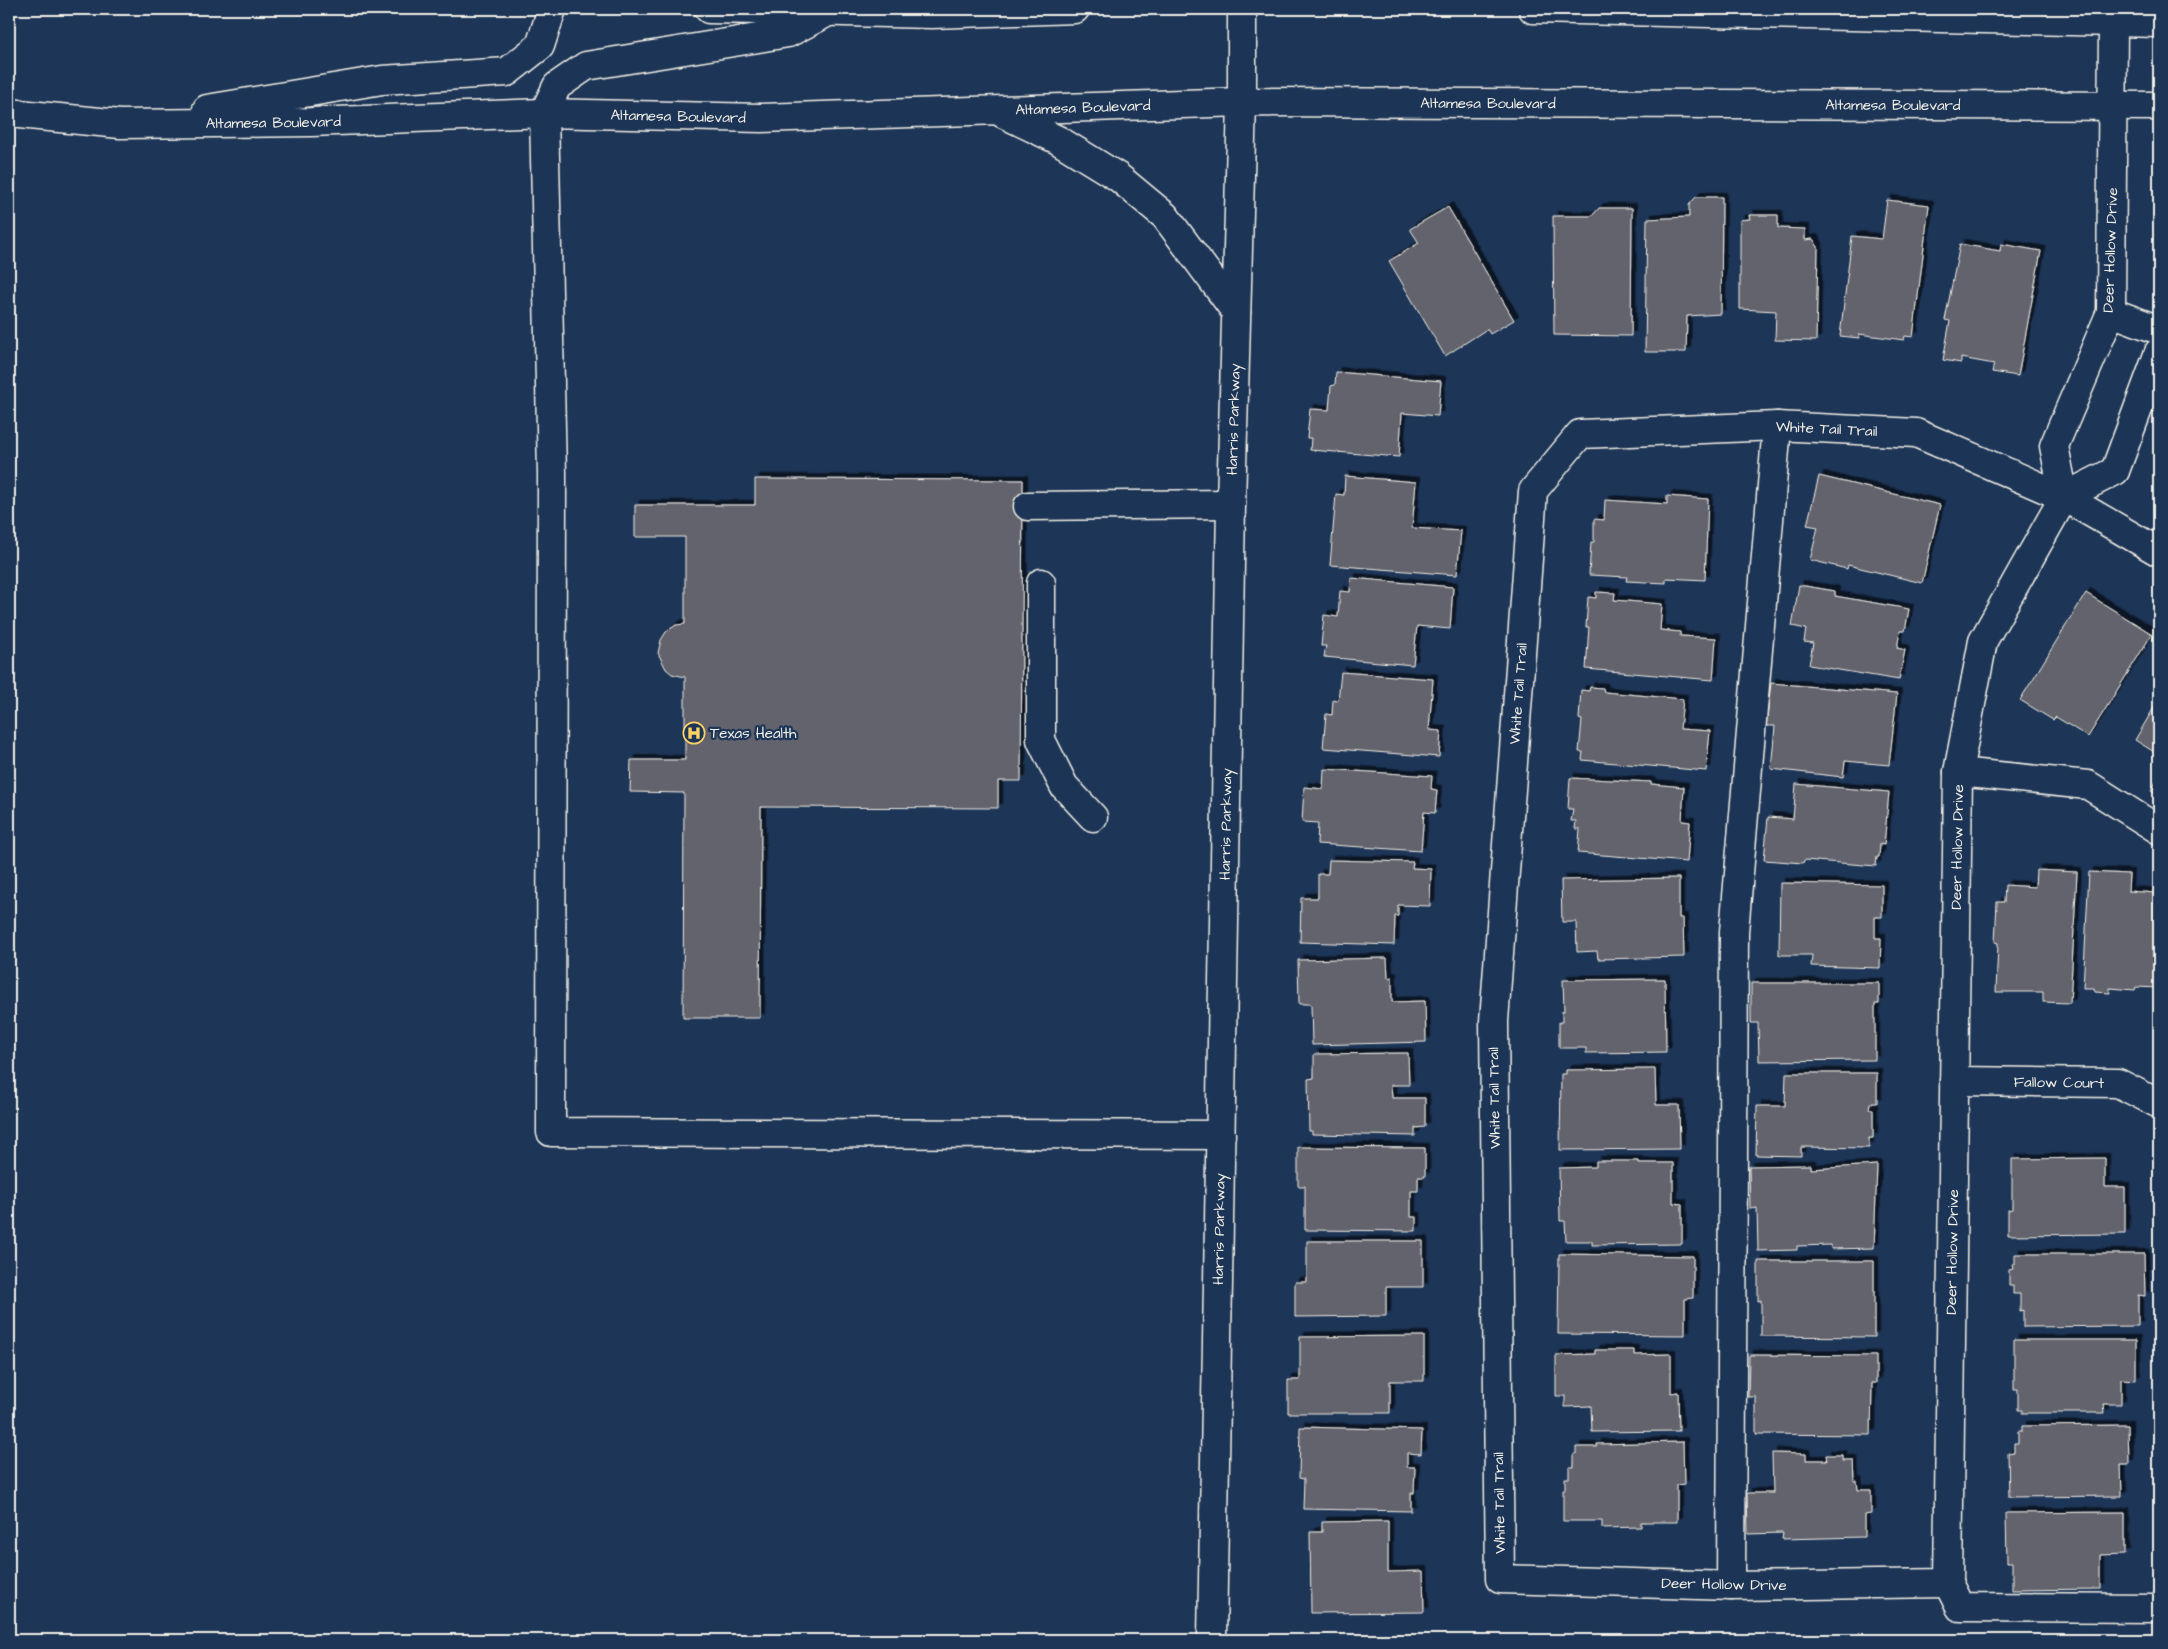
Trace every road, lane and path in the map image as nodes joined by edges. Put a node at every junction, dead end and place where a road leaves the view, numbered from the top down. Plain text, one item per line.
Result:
1 (552, 9) edge
2 (709, 9) edge
3 (1075, 9) edge
4 (1242, 9) edge
5 (1533, 9) edge
6 (829, 12) junction
7 (2114, 22) junction
8 (2159, 23) edge
9 (1242, 102) junction
10 (2113, 105) junction
11 (2159, 106) edge
12 (998, 111) junction
13 (9, 113) edge
14 (544, 113) junction
15 (120, 124) junction
16 (1236, 312) junction
17 (2111, 312) junction
18 (2159, 330) edge
19 (2159, 352) edge
20 (1778, 426) junction
21 (2064, 497) junction
22 (1230, 504) junction
23 (1028, 506) dead end
24 (2159, 552) edge
25 (1041, 583) dead end
26 (1958, 772) junction
27 (1093, 817) dead end
28 (2159, 830) edge
29 (1954, 1081) junction
30 (2159, 1104) edge
31 (1221, 1135) junction
32 (1500, 1579) joint
33 (1948, 1584) junction
34 (1730, 1586) junction
35 (2159, 1608) edge
36 (1212, 1640) edge

1 - 15 street
2 - 6 street
3 - 6 street
4 - 9 street, Harris Parkway
5 - 7 street
6 - 14 street
7 - 8 street
7 - 10 street, Deer Hollow Drive
9 - 10 street, Altamesa Boulevard
9 - 12 street, Altamesa Boulevard
9 - 16 street, Harris Parkway
10 - 11 street, Altamesa Boulevard
10 - 17 street, Deer Hollow Drive
12 - 14 street, Altamesa Boulevard
12 - 16 street
13 - 15 street, Altamesa Boulevard
14 - 15 street, Altamesa Boulevard
14 - 31 street
16 - 22 street, Harris Parkway
17 - 18 street
17 - 21 street, Deer Hollow Drive
19 - 21 street
20 - 21 street, White Tail Trail
20 - 32 street, White Tail Trail
20 - 34 street
21 - 24 street, White Tail Trail
21 - 26 street, Deer Hollow Drive
22 - 23 street
22 - 31 street, Harris Parkway
25 - 27 street
26 - 28 street
26 - 29 street, Deer Hollow Drive
29 - 30 street, Fallow Court
29 - 33 street, Deer Hollow Drive
31 - 36 street, Harris Parkway
32 - 34 street, Deer Hollow Drive
33 - 34 street, Deer Hollow Drive
33 - 35 street

